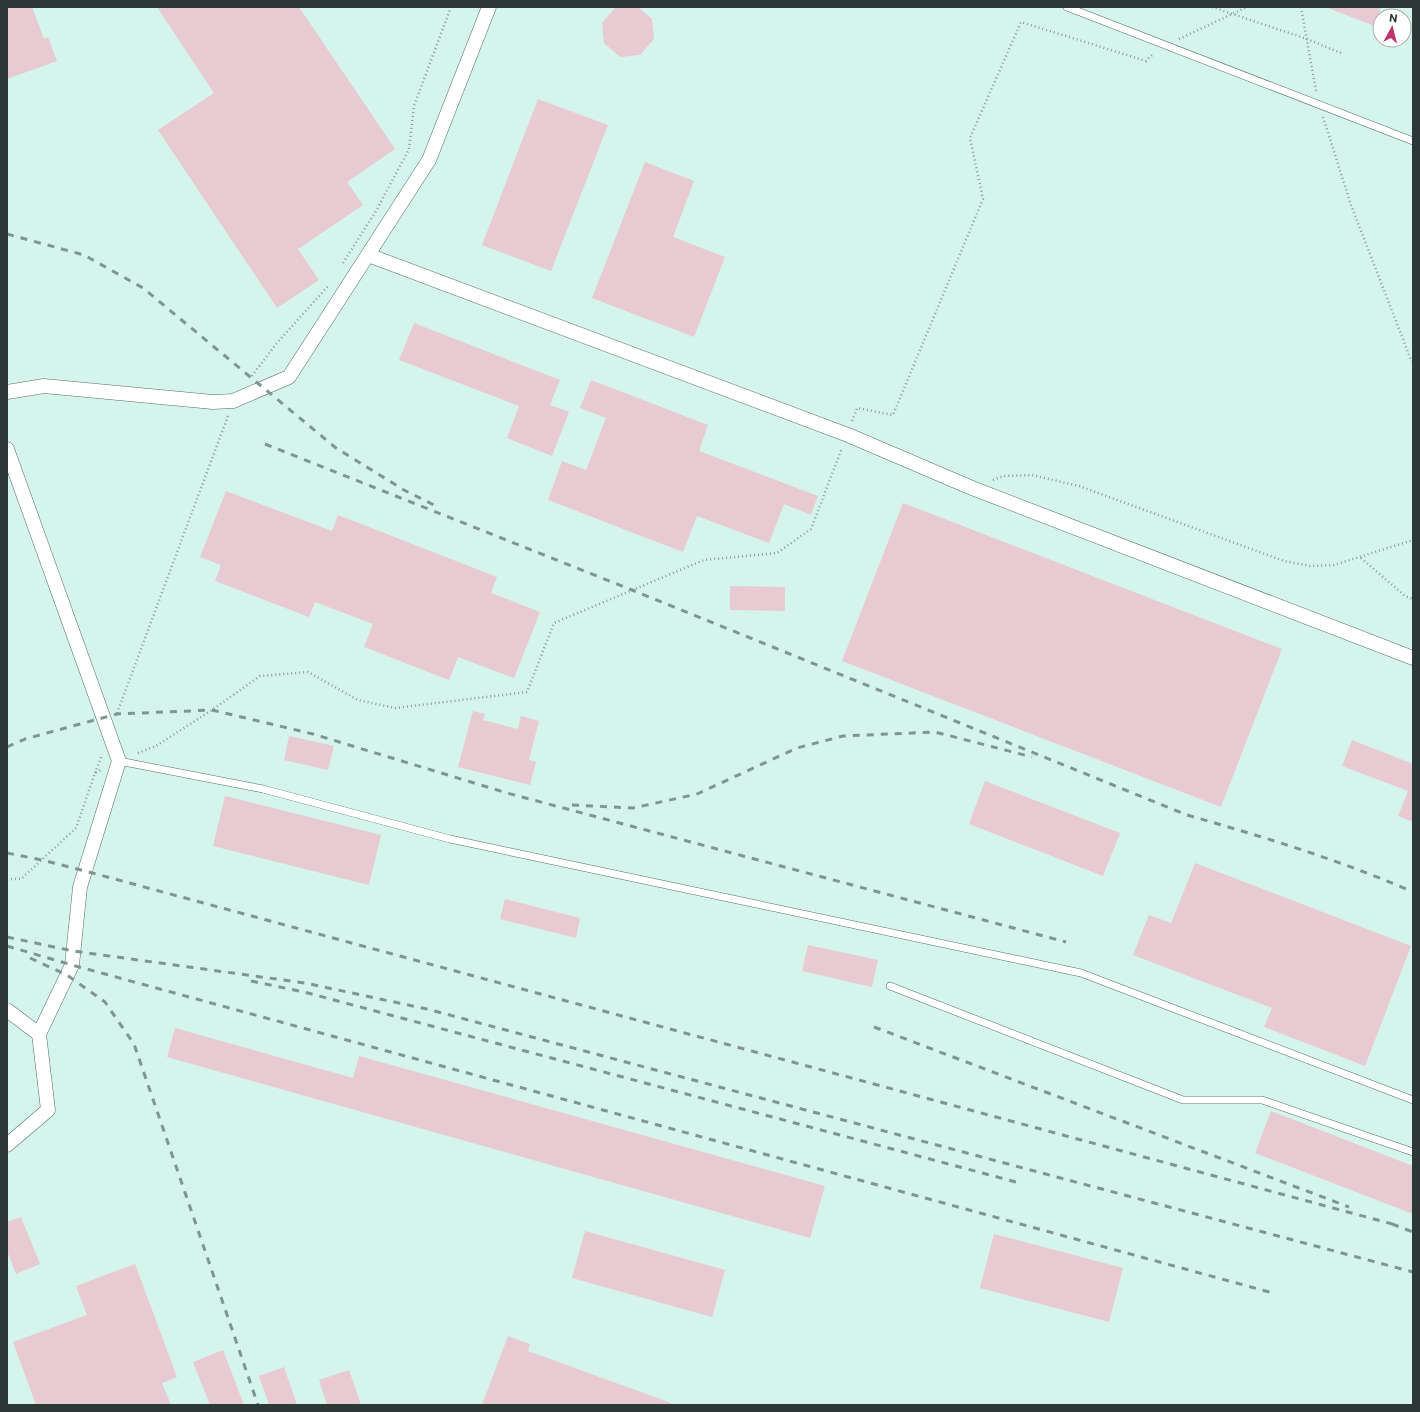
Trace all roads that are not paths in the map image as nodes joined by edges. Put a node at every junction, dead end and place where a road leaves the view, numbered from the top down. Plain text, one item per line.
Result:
1 (489, 7) edge
2 (1067, 7) edge
3 (1413, 141) edge
4 (368, 254) junction
5 (7, 392) edge
6 (7, 449) edge
7 (1413, 658) edge
8 (119, 761) junction
9 (890, 986) dead end
10 (7, 1010) edge
11 (39, 1034) junction
12 (1413, 1100) edge
13 (7, 1145) edge
14 (1413, 1152) edge

1 - 4 street
2 - 3 lane
4 - 5 street
4 - 7 street
6 - 8 street
8 - 11 street
8 - 12 lane
9 - 14 lane
10 - 11 street
11 - 13 street

